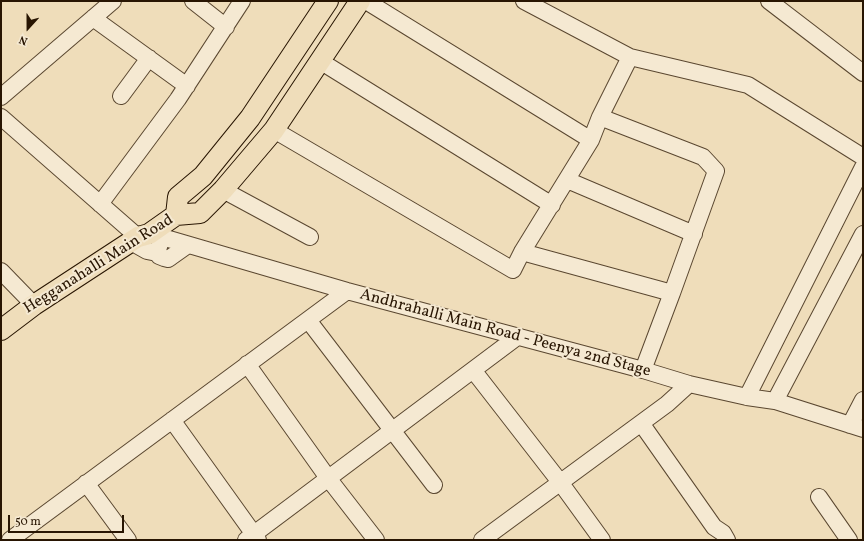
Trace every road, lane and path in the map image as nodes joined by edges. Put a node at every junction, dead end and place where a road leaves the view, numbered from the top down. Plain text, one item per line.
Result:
1 (113, 1) edge
2 (194, 1) edge
3 (242, 1) edge
4 (328, 1) edge
5 (360, 1) edge
6 (366, 1) edge
7 (524, 1) edge
8 (769, 1) edge
9 (93, 18) junction
10 (226, 28) junction
11 (630, 57) junction
12 (149, 58) junction
13 (320, 61) junction
14 (863, 72) edge
15 (186, 86) junction
16 (1, 96) edge
17 (121, 96) dead end
18 (1, 117) edge
19 (600, 117) junction
20 (274, 130) junction
21 (591, 140) junction
22 (863, 157) edge
23 (863, 167) edge
24 (567, 180) junction
25 (223, 190) junction
26 (100, 204) junction
27 (552, 205) junction
28 (176, 215) junction
29 (694, 234) junction
30 (863, 234) edge
31 (310, 237) dead end
32 (145, 238) junction
33 (188, 245) junction
34 (522, 252) junction
35 (158, 253) junction
36 (1, 271) edge
37 (347, 291) junction
38 (672, 293) junction
39 (34, 305) junction
40 (308, 320) junction
41 (1, 330) edge
42 (517, 337) junction
43 (247, 364) junction
44 (473, 370) junction
45 (643, 370) junction
46 (689, 384) junction
47 (747, 397) junction
48 (863, 400) edge
49 (775, 401) junction
50 (172, 420) junction
51 (641, 423) junction
52 (856, 427) edge
53 (392, 431) junction
54 (328, 478) junction
55 (560, 482) junction
56 (86, 483) junction
57 (434, 485) dead end
58 (819, 497) dead end
59 (253, 538) edge
60 (10, 540) edge
61 (128, 540) edge
62 (376, 540) edge
63 (482, 540) edge
64 (602, 540) edge
65 (727, 540) edge
66 (848, 540) edge

1 - 9 street
2 - 10 street
3 - 10 street
4 - 28 main road
5 - 13 main road, Hegganahalli Main Road
6 - 21 street
7 - 11 street
8 - 14 street
9 - 12 street
9 - 16 street
10 - 15 street
11 - 19 street
11 - 22 street
12 - 15 street
12 - 17 street
13 - 20 main road, Hegganahalli Main Road
13 - 27 street
15 - 26 street
18 - 26 street
19 - 21 street
19 - 29 street
20 - 25 main road, Hegganahalli Main Road
20 - 34 street
21 - 24 street
23 - 47 street
24 - 27 street
24 - 29 street
25 - 28 main road, Hegganahalli Main Road
25 - 31 street
26 - 32 street
27 - 34 street
28 - 32 main road, Hegganahalli Main Road
29 - 38 street
30 - 49 street
32 - 33 street, Andhrahalli Main Road - Peenya 2nd Stage
32 - 35 street
32 - 35 street
32 - 39 main road, Hegganahalli Main Road
33 - 35 street
33 - 37 street, Andhrahalli Main Road - Peenya 2nd Stage
34 - 38 street
36 - 39 street
37 - 40 street
37 - 42 street, Andhrahalli Main Road - Peenya 2nd Stage
38 - 45 street
39 - 41 main road, Hegganahalli Main Road
40 - 43 street
40 - 53 street
42 - 44 street
42 - 45 street, Andhrahalli Main Road - Peenya 2nd Stage
43 - 50 street
43 - 54 street
44 - 53 street
44 - 55 street
45 - 46 street, Andhrahalli Main Road - Peenya 2nd Stage
46 - 47 street, Andhrahalli Main Road - Peenya 2nd Stage
46 - 51 street
47 - 49 street, Andhrahalli Main Road - Peenya 2nd Stage
48 - 52 street
49 - 52 street, Andhrahalli Main Road - Peenya 2nd Stage
50 - 56 street
50 - 59 street
51 - 55 street
51 - 65 street
53 - 54 street
53 - 57 street
54 - 59 street
54 - 62 street
55 - 63 street
55 - 64 street
56 - 60 street
56 - 61 street
58 - 66 street

